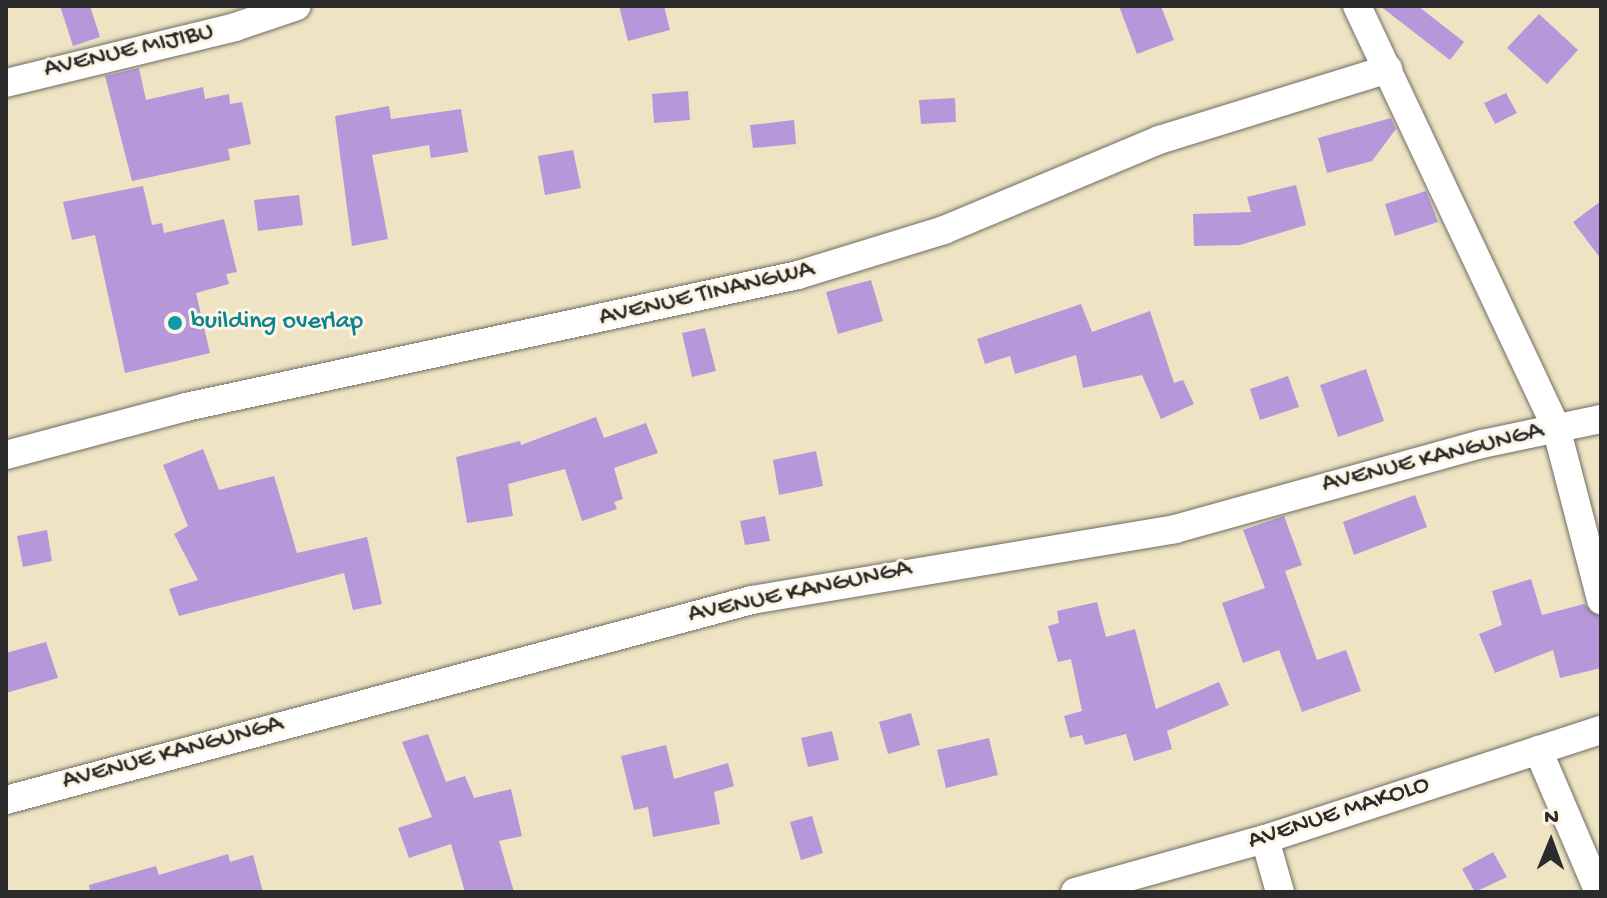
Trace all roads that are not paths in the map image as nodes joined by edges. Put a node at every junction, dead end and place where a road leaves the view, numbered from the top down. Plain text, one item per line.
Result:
1 (297, 6) edge
2 (1357, 6) edge
3 (1388, 69) junction
4 (6, 83) edge
5 (1601, 419) edge
6 (1556, 427) junction
7 (6, 455) edge
8 (1601, 600) edge
9 (1601, 730) edge
10 (1538, 750) junction
11 (6, 800) edge
12 (1265, 839) junction
13 (1075, 892) edge
14 (1280, 892) edge
15 (1599, 892) edge

1 - 4 street, AVENUE MIJIBU
2 - 3 street
3 - 6 street
3 - 7 street, AVENUE TINANGWA
5 - 6 street, AVENUE KANGUNGA
6 - 8 street
6 - 11 street, AVENUE KANGUNGA
9 - 10 street, AVENUE MAKOLO
10 - 12 street, AVENUE MAKOLO
10 - 15 street
12 - 13 street, AVENUE MAKOLO
12 - 14 street

